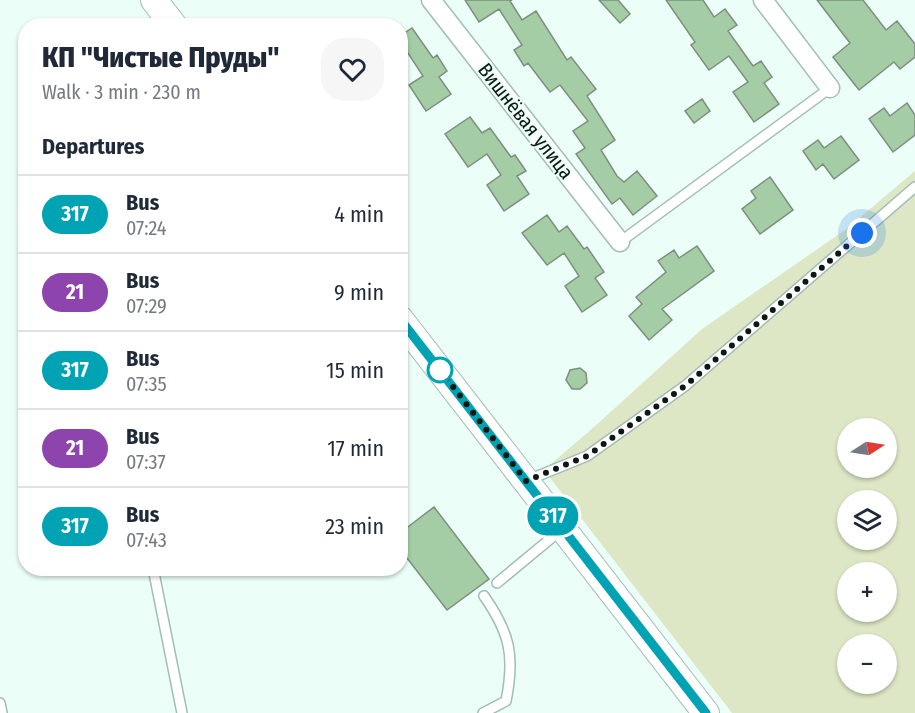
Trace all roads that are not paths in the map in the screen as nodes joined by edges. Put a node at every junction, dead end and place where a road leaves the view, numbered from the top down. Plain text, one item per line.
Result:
1 (154, 0) edge
2 (431, 0) edge
3 (763, 0) edge
4 (168, 18) edge
5 (830, 88) joint
6 (915, 187) edge
7 (620, 242) joint
8 (408, 329) edge
9 (526, 481) junction
10 (562, 528) junction
11 (155, 576) edge
12 (497, 583) dead end
13 (484, 596) dead end
14 (0, 703) edge
15 (2, 713) edge
16 (182, 713) edge
17 (483, 713) edge
18 (706, 713) edge

1 - 4 main road
2 - 7 street, Вишнёвая улица
3 - 5 street
5 - 7 lane
6 - 9 lane
8 - 9 main road
9 - 10 main road
10 - 12 lane
10 - 18 main road
11 - 16 lane
13 - 17 lane
14 - 15 lane

